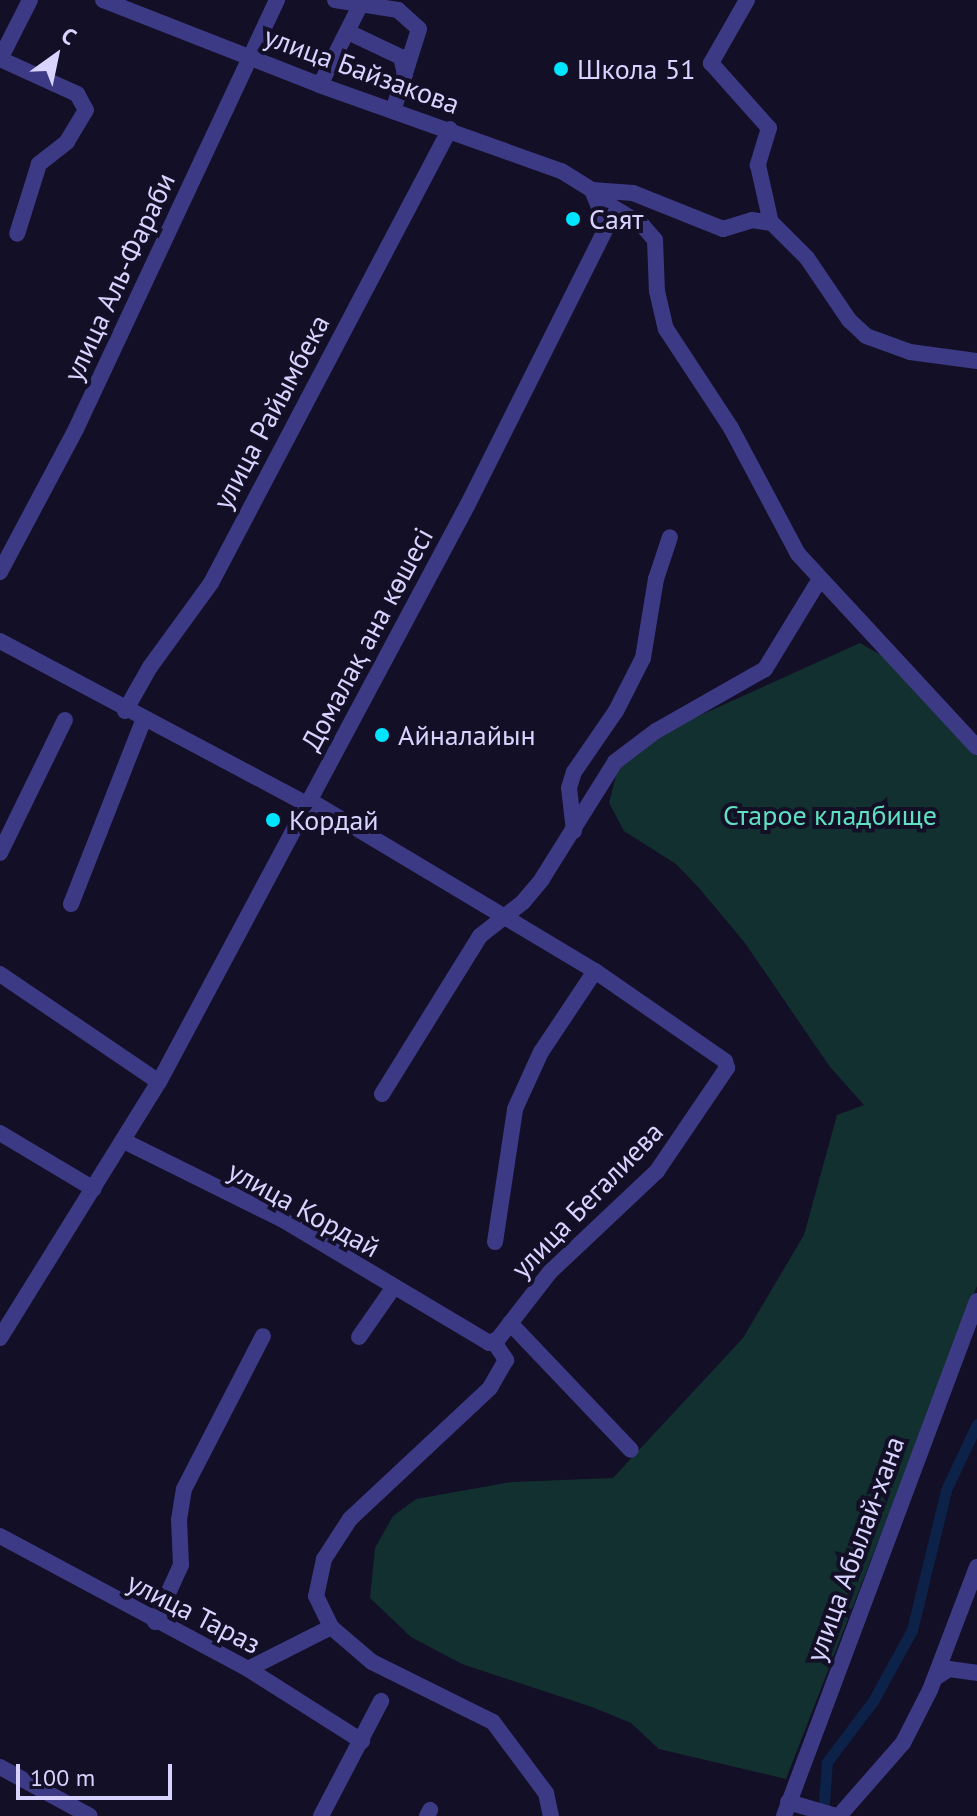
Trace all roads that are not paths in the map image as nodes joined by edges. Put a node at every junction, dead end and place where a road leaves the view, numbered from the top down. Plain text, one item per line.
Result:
1 (30, 0) edge
2 (277, 0) edge
3 (335, 0) edge
4 (747, 0) edge
5 (111, 2) edge
6 (361, 3) edge
7 (399, 5) edge
8 (348, 32) junction
9 (249, 57) junction
10 (0, 59) edge
11 (405, 75) junction
12 (320, 85) junction
13 (393, 111) junction
14 (450, 129) junction
15 (594, 194) junction
16 (771, 223) junction
17 (17, 234) dead end
18 (977, 361) edge
19 (670, 537) dead end
20 (0, 572) edge
21 (820, 579) junction
22 (0, 641) edge
23 (125, 711) junction
24 (65, 720) dead end
25 (143, 721) junction
26 (977, 747) edge
27 (310, 803) junction
28 (574, 831) junction
29 (0, 853) edge
30 (71, 904) dead end
31 (501, 915) junction
32 (595, 971) junction
33 (0, 974) edge
34 (159, 1082) junction
35 (382, 1094) dead end
36 (0, 1133) edge
37 (124, 1141) junction
38 (94, 1189) junction
39 (495, 1242) dead end
40 (393, 1288) junction
41 (977, 1301) edge
42 (510, 1323) junction
43 (263, 1336) dead end
44 (359, 1337) dead end
45 (0, 1338) edge
46 (492, 1343) junction
47 (631, 1450) dead end
48 (0, 1536) edge
49 (977, 1567) edge
50 (155, 1622) junction
51 (331, 1627) junction
52 (248, 1669) junction
53 (977, 1673) edge
54 (935, 1678) junction
55 (381, 1701) dead end
56 (362, 1741) junction
57 (0, 1767) edge
58 (786, 1809) edge
59 (830, 1814) edge
60 (90, 1816) edge
61 (321, 1816) edge
62 (551, 1816) edge

1 - 10 street
2 - 9 street, улица Аль-Фараби
3 - 6 street
4 - 16 street
5 - 9 street, улица Байзакова
6 - 7 street
6 - 8 street
7 - 11 street
8 - 11 street
8 - 12 street
9 - 12 street, улица Байзакова
9 - 20 street, улица Аль-Фараби
10 - 17 street
11 - 13 street
12 - 13 street, улица Байзакова
13 - 14 street, улица Байзакова
14 - 15 street, улица Байзакова
14 - 23 street, улица Райымбека
15 - 16 street
15 - 21 street, улица Байзакова
15 - 27 street, Домалақ ана көшесі
16 - 18 street
19 - 28 street
21 - 26 street, улица Байзакова
21 - 28 street
22 - 23 street, улица Бегалиева
23 - 25 street, улица Бегалиева
24 - 29 street
25 - 27 street, улица Бегалиева
25 - 30 street
27 - 31 street, улица Бегалиева
27 - 34 street, Домалақ ана көшесі
28 - 31 street
31 - 32 street, улица Бегалиева
31 - 35 street
32 - 39 street, улица Бегалиева
32 - 42 street, улица Бегалиева
33 - 34 street
34 - 37 street, Домалақ ана көшесі
36 - 38 street
37 - 38 street, Домалақ ана көшесі
37 - 40 street, улица Кордай
38 - 45 street, Домалақ ана көшесі
40 - 44 street
40 - 46 street, улица Кордай
41 - 58 street, улица Абылай-хана
42 - 46 street, улица Бегалиева
42 - 47 street
43 - 50 street
46 - 51 street
48 - 50 street, улица Тараз
49 - 54 street
50 - 52 street, улица Тараз
51 - 52 street
51 - 62 street
52 - 56 street, улица Тараз
53 - 54 street
54 - 59 street
55 - 56 street
56 - 61 street
57 - 60 street
58 - 59 street

